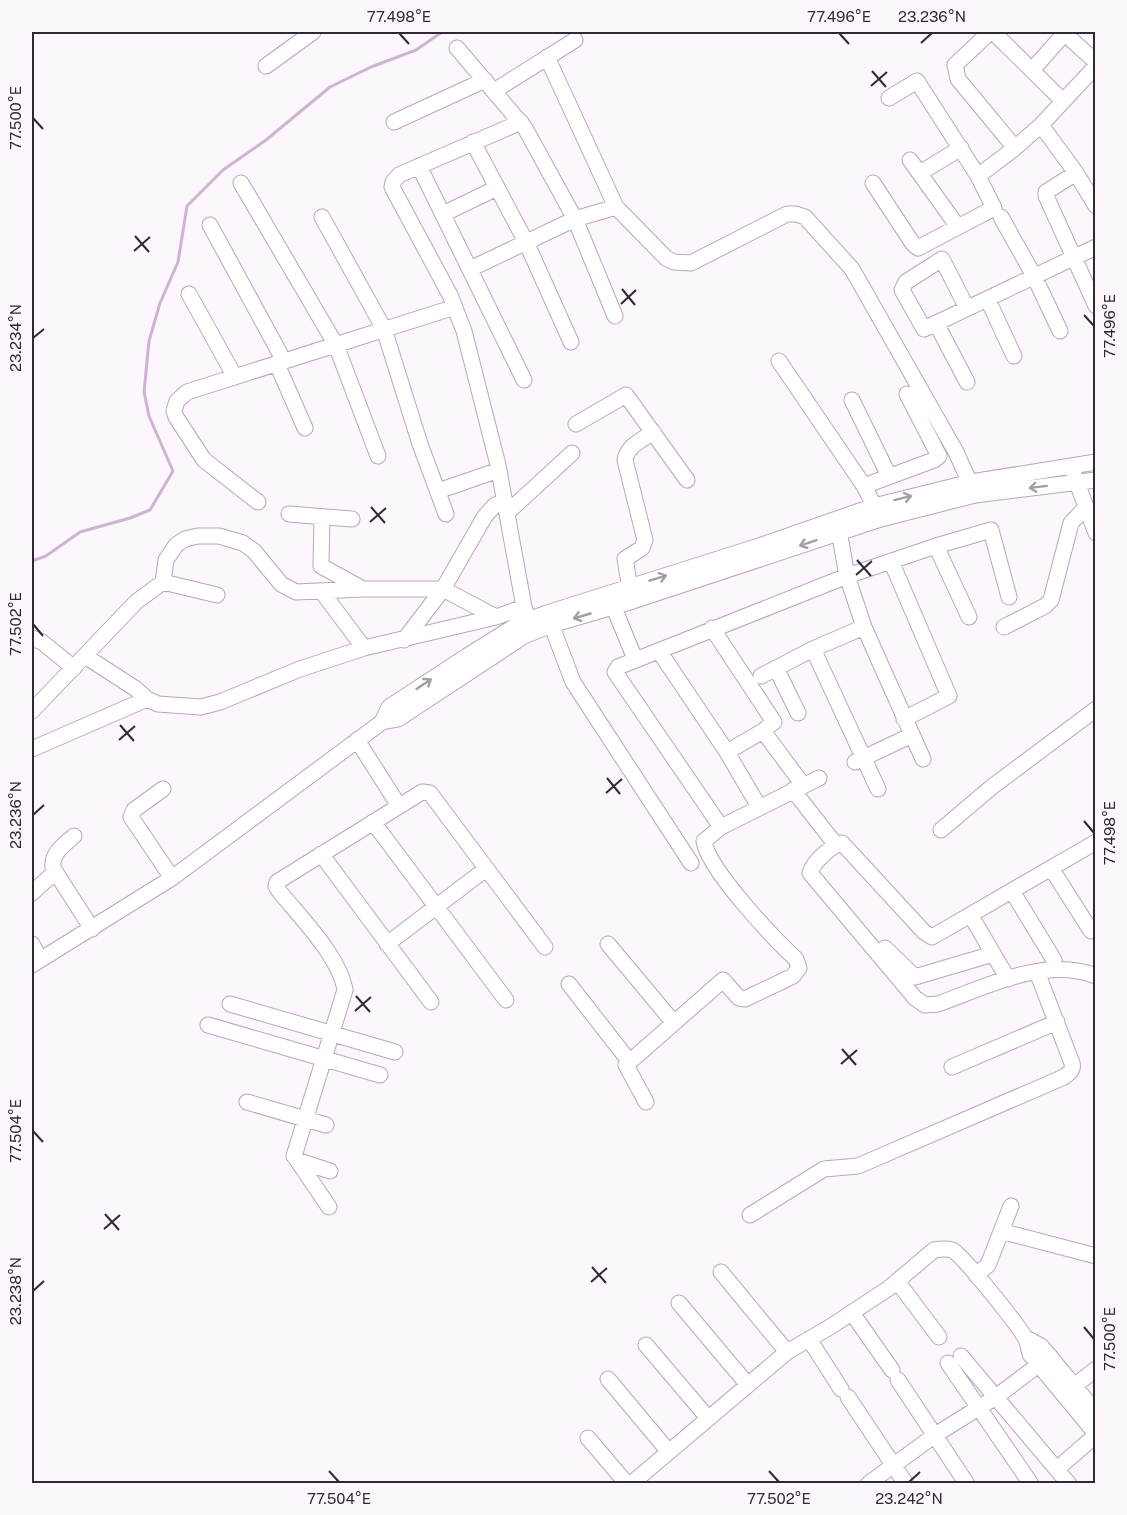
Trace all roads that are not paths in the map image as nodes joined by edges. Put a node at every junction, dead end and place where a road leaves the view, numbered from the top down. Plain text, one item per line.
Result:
1 (313, 32) edge
2 (991, 32) edge
3 (1064, 32) edge
4 (575, 39) dead end
5 (457, 48) dead end
6 (548, 57) junction
7 (1095, 64) edge
8 (266, 66) dead end
9 (1032, 70) junction
10 (490, 85) junction
11 (889, 98) dead end
12 (1062, 100) junction
13 (394, 122) dead end
14 (521, 122) junction
15 (1041, 125) junction
16 (472, 142) junction
17 (961, 148) junction
18 (1015, 148) junction
19 (910, 160) dead end
20 (419, 166) junction
21 (920, 173) junction
22 (1076, 173) junction
23 (978, 176) junction
24 (241, 183) dead end
25 (873, 183) dead end
26 (497, 188) junction
27 (1095, 206) edge
28 (616, 207) junction
29 (443, 214) junction
30 (322, 217) dead end
31 (1001, 217) dead end
32 (575, 219) junction
33 (210, 225) dead end
34 (958, 227) junction
35 (527, 244) junction
36 (1095, 246) edge
37 (1075, 257) junction
38 (470, 269) junction
39 (1034, 276) junction
40 (189, 294) dead end
41 (988, 300) junction
42 (1095, 306) edge
43 (455, 307) junction
44 (968, 308) junction
45 (615, 316) dead end
46 (936, 323) junction
47 (384, 329) junction
48 (1060, 331) dead end
49 (571, 342) dead end
50 (336, 345) junction
51 (1014, 356) dead end
52 (779, 361) dead end
53 (280, 362) junction
54 (235, 377) junction
55 (524, 380) dead end
56 (967, 382) dead end
57 (908, 394) dead end
58 (852, 400) dead end
59 (576, 424) dead end
60 (305, 428) dead end
61 (653, 432) junction
62 (572, 453) dead end
63 (378, 456) dead end
64 (1095, 462) edge
65 (1072, 467) junction
66 (499, 470) junction
67 (889, 476) junction
68 (687, 480) dead end
69 (1095, 480) edge
70 (1077, 483) junction
71 (864, 486) junction
72 (973, 489) junction
73 (438, 491) junction
74 (258, 502) dead end
75 (507, 507) junction
76 (1085, 508) junction
77 (878, 512) junction
78 (289, 514) dead end
79 (446, 514) dead end
80 (322, 517) junction
81 (352, 519) dead end
82 (838, 526) junction
83 (1095, 530) edge
84 (936, 546) junction
85 (891, 561) junction
86 (847, 576) junction
87 (163, 582) junction
88 (363, 589) junction
89 (443, 589) junction
90 (322, 592) junction
91 (631, 594) junction
92 (217, 595) dead end
93 (1009, 597) dead end
94 (611, 600) junction
95 (496, 617) junction
96 (969, 617) dead end
97 (549, 619) junction
98 (528, 620) junction
99 (864, 627) junction
100 (1004, 627) dead end
101 (712, 628) junction
102 (32, 638) edge
103 (404, 640) junction
104 (364, 648) junction
105 (813, 649) junction
106 (659, 651) junction
107 (85, 656) junction
108 (635, 659) junction
109 (74, 668) junction
110 (776, 668) junction
111 (761, 676) dead end
112 (147, 699) junction
113 (1095, 709) edge
114 (32, 711) edge
115 (798, 713) dead end
116 (904, 719) junction
117 (763, 731) junction
118 (912, 735) junction
119 (357, 740) junction
120 (32, 749) edge
121 (727, 752) junction
122 (859, 759) junction
123 (923, 759) dead end
124 (819, 778) dead end
125 (798, 788) junction
126 (163, 789) dead end
127 (878, 789) dead end
128 (399, 806) junction
129 (759, 807) junction
130 (373, 822) junction
131 (721, 827) junction
132 (941, 830) dead end
133 (74, 836) dead end
134 (836, 845) junction
135 (1094, 845) edge
136 (321, 854) junction
137 (691, 863) dead end
138 (486, 868) junction
139 (1051, 868) junction
140 (55, 872) junction
141 (172, 878) junction
142 (1012, 891) junction
143 (32, 893) edge
144 (436, 907) junction
145 (971, 916) junction
146 (92, 928) junction
147 (1091, 931) dead end
148 (863, 937) junction
149 (32, 944) edge
150 (387, 944) junction
151 (608, 944) dead end
152 (545, 947) dead end
153 (993, 954) junction
154 (1054, 960) dead end
155 (36, 962) edge
156 (1037, 972) junction
157 (1095, 976) edge
158 (1008, 979) junction
159 (569, 984) dead end
160 (506, 999) dead end
161 (431, 1002) dead end
162 (230, 1004) dead end
163 (1057, 1022) junction
164 (674, 1023) junction
165 (208, 1025) dead end
166 (331, 1034) junction
167 (395, 1052) dead end
168 (323, 1059) junction
169 (629, 1062) junction
170 (952, 1067) dead end
171 (380, 1075) dead end
172 (247, 1102) dead end
173 (646, 1102) dead end
174 (304, 1119) junction
175 (326, 1125) dead end
176 (297, 1160) junction
177 (330, 1171) dead end
178 (1011, 1206) dead end
179 (329, 1207) dead end
180 (750, 1215) dead end
181 (1001, 1231) junction
182 (1095, 1256) edge
183 (721, 1272) dead end
184 (976, 1275) junction
185 (897, 1281) junction
186 (679, 1304) dead end
187 (852, 1312) junction
188 (939, 1337) dead end
189 (809, 1339) junction
190 (646, 1345) dead end
191 (787, 1352) junction
192 (1044, 1361) junction
193 (1095, 1369) edge
194 (608, 1379) dead end
195 (748, 1384) junction
196 (1069, 1390) junction
197 (996, 1397) junction
198 (978, 1406) junction
199 (1095, 1412) edge
200 (708, 1418) junction
201 (1095, 1434) edge
202 (934, 1435) junction
203 (588, 1438) dead end
204 (669, 1452) junction
205 (893, 1464) junction
206 (1057, 1469) junction
207 (629, 1484) edge
208 (868, 1484) edge
209 (906, 1484) edge
210 (967, 1484) edge
211 (1031, 1484) edge
212 (1069, 1484) edge

1 - 8 street
2 - 9 street
2 - 18 street
3 - 7 street
3 - 9 street
4 - 6 street
5 - 10 street
6 - 10 street
6 - 28 street
7 - 12 street
9 - 12 street
10 - 13 street
10 - 14 street
11 - 17 street
12 - 15 street
14 - 16 street
14 - 32 street
15 - 18 street
15 - 22 street
16 - 20 street
16 - 26 street
17 - 21 street
17 - 23 street
18 - 23 street
19 - 21 street
20 - 29 street
20 - 43 street
21 - 34 street
22 - 27 street
22 - 37 street
23 - 34 street
24 - 50 street
25 - 34 street
26 - 29 street
26 - 35 street
28 - 32 street
28 - 72 street
29 - 38 street
30 - 47 street
31 - 39 street
32 - 35 street
32 - 45 street
33 - 53 street
35 - 38 street
35 - 49 street
36 - 37 street
37 - 39 street
37 - 42 street
38 - 55 street
39 - 41 street
39 - 48 street
40 - 54 street
41 - 44 street
41 - 51 street
43 - 47 street
43 - 66 street
44 - 46 street
44 - 46 street
46 - 56 street
47 - 50 street
47 - 73 street
50 - 53 street
50 - 63 street
52 - 71 street
53 - 54 street
53 - 60 street
54 - 74 street
57 - 67 street
58 - 67 street
59 - 61 street
61 - 68 street
61 - 91 street
62 - 75 street
64 - 65 street
65 - 70 street
65 - 72 street
66 - 73 street
66 - 75 street
67 - 71 street
69 - 70 street
70 -> 72 street
70 - 76 street
71 - 77 street
72 - 77 street
73 - 79 street
75 - 89 street
75 - 98 street
76 - 83 street
76 - 100 street
77 - 82 street
78 - 80 street
80 - 81 street
80 - 88 street
82 - 86 street
82 - 91 street
84 - 85 street
84 - 93 street
84 - 96 street
85 - 86 street
85 - 116 street
86 - 99 street
86 - 101 street
87 - 90 street
87 - 92 street
87 - 107 street
88 - 89 street
88 - 90 street
89 - 95 street
89 - 103 street
90 - 104 street
91 - 94 street
94 - 97 street
94 - 108 street
95 - 98 street
95 - 103 street
97 - 98 street
97 - 137 street
98 - 119 street
99 - 105 street
99 - 116 street
101 - 106 street
101 - 117 street
102 - 109 street
103 - 104 street
104 - 112 street
105 - 110 street
105 - 122 street
106 - 108 street
106 - 121 street
107 - 109 street
107 - 112 street
108 - 131 street
109 - 114 street
110 - 111 street
110 - 115 street
112 - 120 street
113 - 132 street
116 - 118 street
117 - 121 street
117 - 125 street
118 - 122 street
118 - 123 street
119 - 128 street
119 - 141 street
121 - 129 street
122 - 127 street
124 - 125 street
125 - 129 street
125 - 134 street
126 - 141 street
128 - 130 street
128 - 138 street
129 - 131 street
130 - 136 street
130 - 144 street
131 - 164 street
133 - 140 street
134 - 145 street
134 - 148 street
135 - 139 street
136 - 150 street
136 - 166 street
138 - 144 street
138 - 152 street
139 - 142 street
139 - 147 street
140 - 143 street
140 - 146 street
141 - 146 street
142 - 145 street
142 - 154 street
144 - 150 street
144 - 160 street
145 - 153 street
146 - 155 street
148 - 153 street
148 - 158 street
149 - 155 street
150 - 161 street
151 - 164 street
153 - 158 street
156 - 157 street
156 - 158 street
156 - 163 street
159 - 169 street
162 - 166 street
163 - 170 street
163 - 180 street
164 - 169 street
165 - 168 street
166 - 167 street
166 - 168 street
168 - 171 street
168 - 174 street
169 - 173 street
172 - 174 street
174 - 175 street
174 - 176 street
176 - 177 street
176 - 179 street
178 - 181 street
181 - 182 street
181 - 184 street
183 - 191 street
184 - 185 street
184 - 192 street
185 - 187 street
185 - 188 street
186 - 195 street
187 - 189 street
187 - 202 street
189 - 191 street
189 - 205 street
190 - 200 street
191 - 195 street
192 - 196 street
192 - 197 street
193 - 196 street
194 - 204 street
195 - 200 street
196 - 199 street
196 - 201 street
197 - 198 street
197 - 198 street
197 - 206 street
198 - 202 street
198 - 211 street
200 - 204 street
201 - 206 street
202 - 205 street
202 - 210 street
203 - 207 street
204 - 207 street
205 - 208 street
205 - 209 street
206 - 212 street

